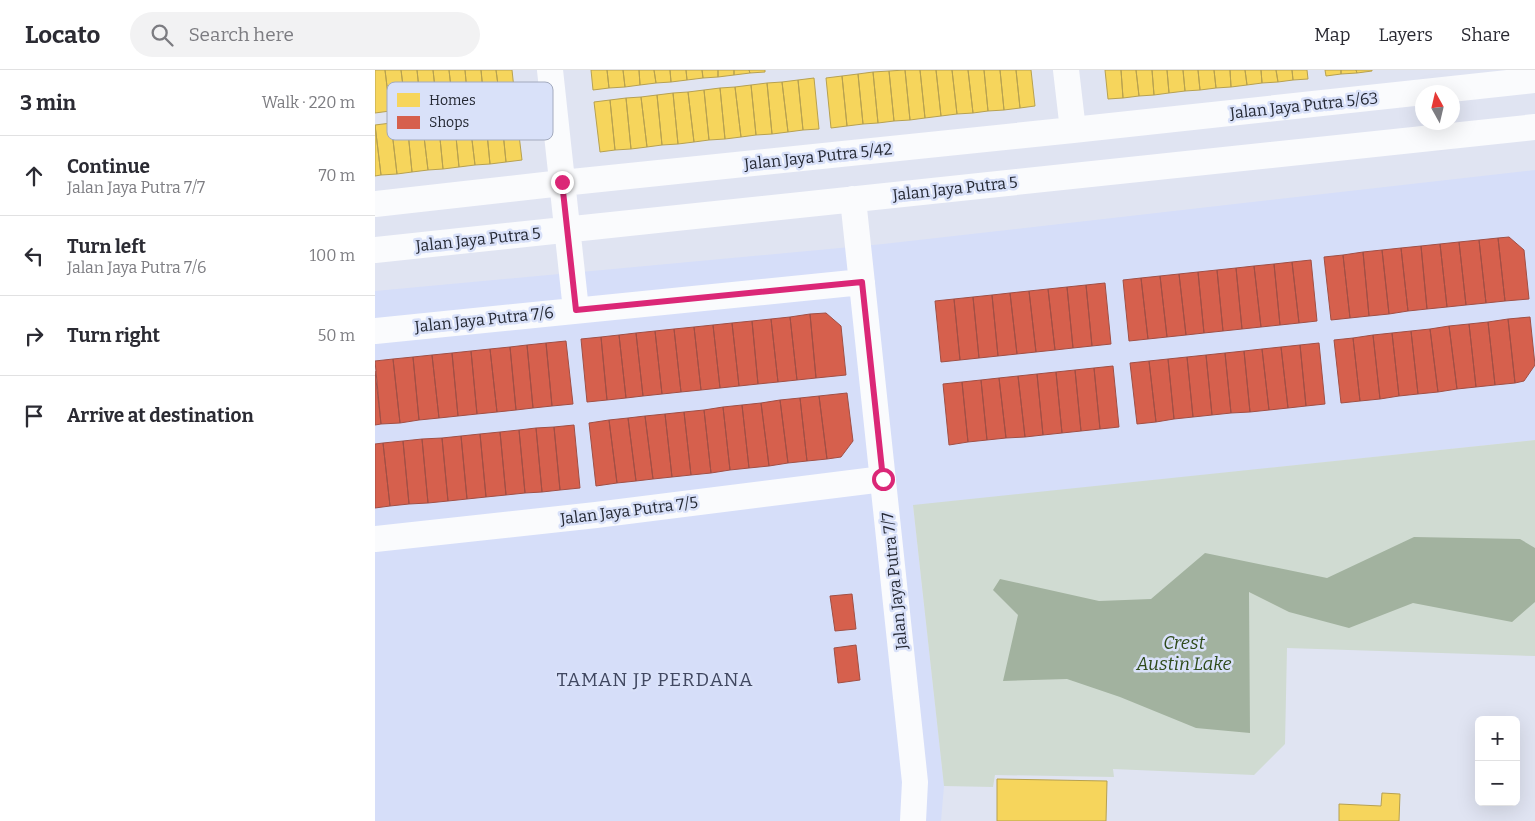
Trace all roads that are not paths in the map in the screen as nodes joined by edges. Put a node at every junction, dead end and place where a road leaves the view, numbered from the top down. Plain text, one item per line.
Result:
1 (1066, 70) edge
2 (1535, 80) edge
3 (553, 98) edge
4 (1535, 127) edge
5 (1073, 130) junction
6 (562, 182) junction
7 (853, 199) junction
8 (375, 204) edge
9 (567, 230) junction
10 (375, 250) edge
11 (862, 282) junction
12 (576, 310) junction
13 (375, 331) edge
14 (883, 479) junction
15 (375, 538) edge
16 (913, 821) edge

1 - 5 street
2 - 5 street, Jalan Jaya Putra 5/63
3 - 6 street
4 - 7 street, Jalan Jaya Putra 5
5 - 6 street, Jalan Jaya Putra 5/42
6 - 8 street, Jalan Jaya Putra 5/42
6 - 9 street
7 - 9 street, Jalan Jaya Putra 5
7 - 11 street, Jalan Jaya Putra 7/7
9 - 10 street, Jalan Jaya Putra 5
9 - 12 street
11 - 12 street, Jalan Jaya Putra 7/6
11 - 14 street, Jalan Jaya Putra 7/7
12 - 13 street, Jalan Jaya Putra 7/6
14 - 15 street, Jalan Jaya Putra 7/5
14 - 16 street, Jalan Jaya Putra 7/7

